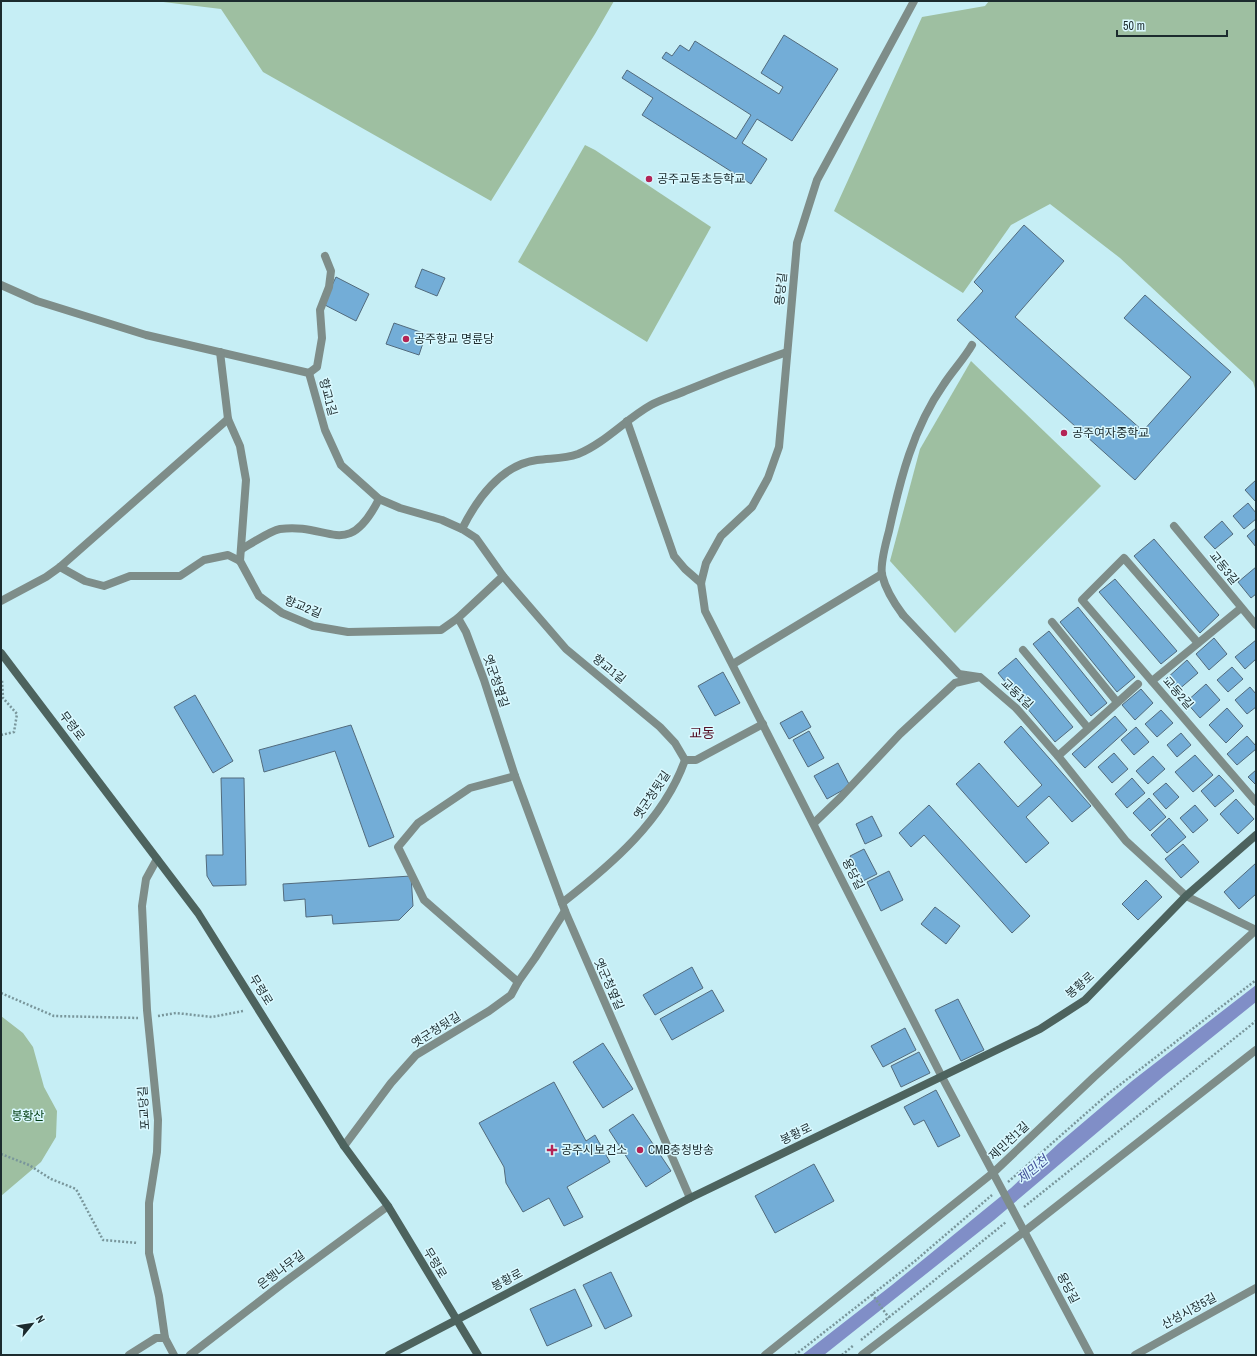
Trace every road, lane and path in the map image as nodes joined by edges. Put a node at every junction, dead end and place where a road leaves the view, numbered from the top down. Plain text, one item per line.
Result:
1 (914, 1) edge
2 (325, 256) dead end
3 (1, 284) edge
4 (972, 345) dead end
5 (220, 352) junction
6 (787, 352) junction
7 (310, 373) junction
8 (228, 419) junction
9 (627, 421) junction
10 (379, 499) junction
11 (1174, 526) dead end
12 (462, 529) junction
13 (242, 549) junction
14 (240, 562) junction
15 (60, 566) junction
16 (882, 574) junction
17 (504, 576) junction
18 (701, 583) junction
19 (1, 601) edge
20 (1241, 608) junction
21 (458, 618) junction
22 (1052, 622) dead end
23 (1256, 625) edge
24 (1198, 643) junction
25 (1023, 650) dead end
26 (1, 653) edge
27 (733, 664) junction
28 (980, 677) junction
29 (2, 680) edge
30 (1152, 681) junction
31 (1138, 684) dead end
32 (1118, 702) junction
33 (763, 724) junction
34 (1088, 728) junction
35 (1, 735) edge
36 (1058, 756) junction
37 (685, 760) junction
38 (515, 776) junction
39 (1256, 802) edge
40 (814, 823) junction
41 (1256, 835) edge
42 (158, 859) junction
43 (1186, 896) junction
44 (562, 903) junction
45 (565, 911) junction
46 (1256, 930) edge
47 (1256, 980) edge
48 (518, 982) junction
49 (1, 993) edge
50 (243, 1011) dead end
51 (148, 1018) junction
52 (1256, 1021) edge
53 (1256, 1050) edge
54 (942, 1077) junction
55 (344, 1146) junction
56 (1, 1154) edge
57 (994, 1172) junction
58 (1004, 1185) dead end
59 (993, 1195) dead end
60 (690, 1198) junction
61 (388, 1206) junction
62 (1023, 1208) dead end
63 (1011, 1218) dead end
64 (1025, 1231) junction
65 (141, 1243) dead end
66 (1256, 1288) edge
67 (872, 1294) junction
68 (888, 1318) junction
69 (456, 1321) junction
70 (165, 1338) junction
71 (129, 1355) edge
72 (174, 1355) edge
73 (190, 1355) edge
74 (389, 1355) edge
75 (478, 1355) edge
76 (765, 1355) edge
77 (795, 1355) edge
78 (842, 1355) edge
79 (862, 1355) edge
80 (1090, 1355) edge
81 (1134, 1355) edge

1 - 6 street, 용당길
2 - 7 street
3 - 5 street, 향교1길
4 - 16 street
5 - 7 street, 향교1길
5 - 8 street
6 - 9 street
6 - 18 street, 용당길
7 - 10 street, 향교1길
8 - 13 street
8 - 15 street
9 - 12 street
9 - 18 street
10 - 12 street, 향교1길
10 - 13 street
11 - 20 street, 교동3길
12 - 17 street, 향교1길
13 - 14 street
14 - 15 street
14 - 21 street, 향교2길
15 - 19 street
16 - 27 street
16 - 28 street
17 - 21 street, 향교2길
17 - 37 street, 향교1길
18 - 27 street, 용당길
20 - 23 street, 교동3길
20 - 24 street
21 - 38 street, 옛군청옆길
22 - 32 street
24 - 30 street
24 - 30 street, 교동2길
25 - 34 street
26 - 42 main road, 무령로
27 - 33 street, 용당길
28 - 36 street, 교동1길
28 - 40 street
29 - 35 path
30 - 39 street, 교동2길
31 - 32 street
32 - 34 street
33 - 37 street
33 - 40 street, 용당길
34 - 36 street
36 - 43 street, 교동1길
37 - 44 street, 옛군청뒷길
38 - 44 street, 옛군청옆길
38 - 48 street
40 - 54 street, 용당길
41 - 43 main road, 봉황로
42 - 51 street, 포교당길
42 - 55 main road, 무령로
43 - 46 street
43 - 54 main road, 봉황로
44 - 45 street, 옛군청옆길
45 - 48 street, 옛군청뒷길
45 - 60 street, 옛군청옆길
46 - 57 street, 제민천1길
47 - 58 path
48 - 55 street, 옛군청뒷길
49 - 51 path
50 - 51 path
51 - 70 street, 포교당길
52 - 62 path
53 - 64 street
54 - 57 street, 용당길
54 - 60 main road, 봉황로
55 - 61 main road, 무령로
56 - 65 path
57 - 64 street, 용당길
57 - 76 street, 제민천1길
59 - 67 path
60 - 69 main road, 봉황로
61 - 69 main road, 무령로
61 - 73 street, 은행나무길
63 - 68 path
64 - 79 street
64 - 80 street, 용당길
66 - 81 street, 산성시장5길
67 - 68 path
67 - 77 path
68 - 78 path
69 - 74 main road, 봉황로
69 - 75 main road, 무령로
70 - 71 street
70 - 72 street, 포교당길

